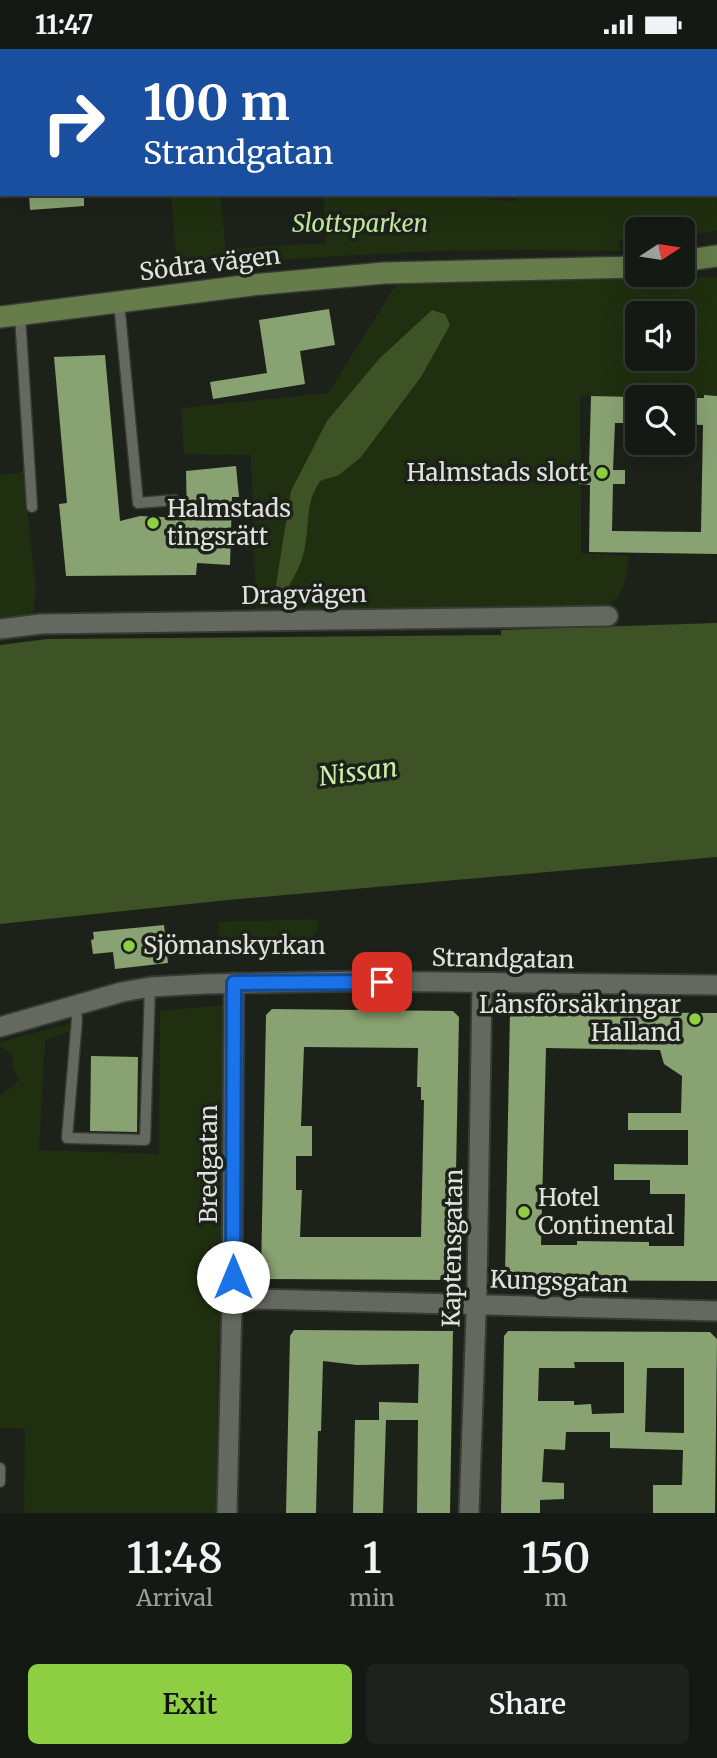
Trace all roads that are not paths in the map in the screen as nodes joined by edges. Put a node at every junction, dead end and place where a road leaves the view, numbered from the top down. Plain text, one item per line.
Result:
1 (717, 256) edge
2 (695, 259) edge
3 (625, 267) edge
4 (119, 302) junction
5 (5, 316) edge
6 (174, 500) dead end
7 (32, 507) dead end
8 (608, 616) dead end
9 (0, 629) edge
10 (234, 983) junction
11 (482, 984) junction
12 (717, 985) edge
13 (150, 988) junction
14 (75, 1007) junction
15 (0, 1027) edge
16 (232, 1303) junction
17 (476, 1304) junction
18 (717, 1311) edge
19 (0, 1468) edge
20 (0, 1482) edge
21 (227, 1513) edge
22 (469, 1513) edge

1 - 2 street
3 - 4 street, Södra vägen
4 - 5 street, Södra vägen
4 - 6 lane
5 - 7 lane
8 - 9 street, Dragvägen
10 - 11 street, Strandgatan
10 - 13 street, Strandgatan
10 - 16 street, Bredgatan
11 - 12 street, Strandgatan
11 - 17 street, Kaptensgatan
13 - 14 street, Strandgatan
13 - 14 lane
14 - 15 street, Strandgatan
16 - 17 street, Kungsgatan
16 - 21 street, Bredgatan
17 - 18 street, Kungsgatan
17 - 22 street, Kaptensgatan
19 - 20 lane

